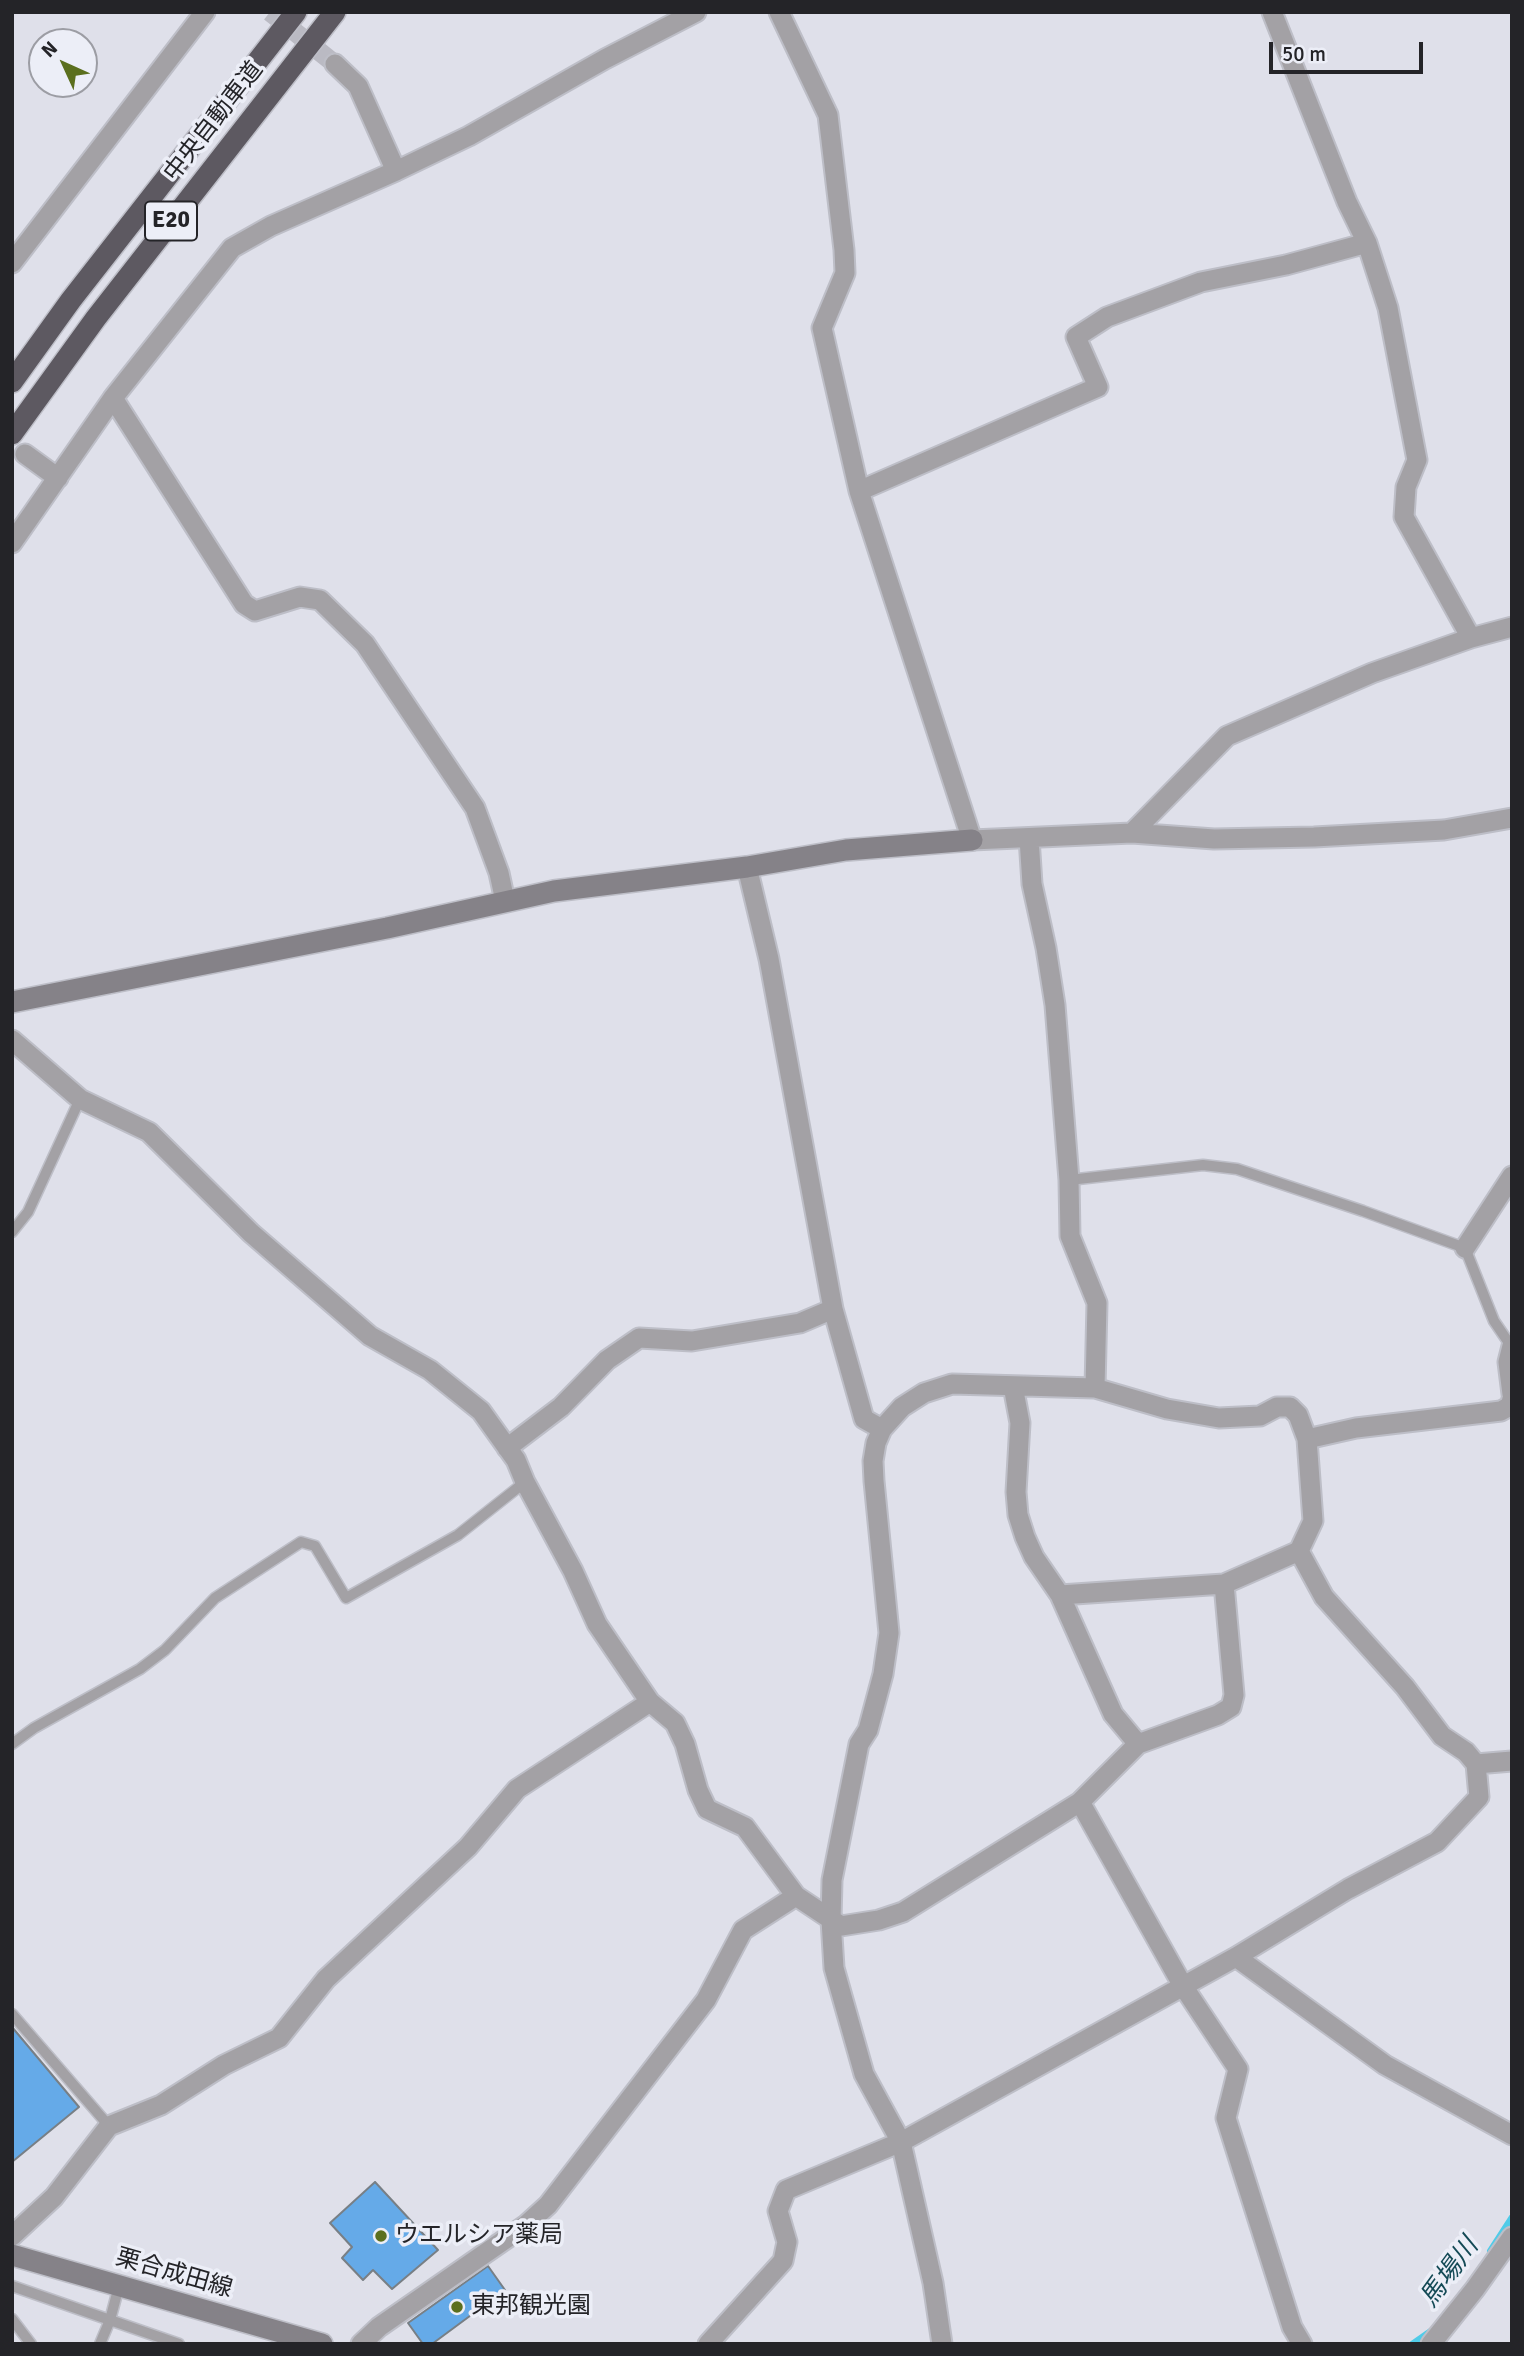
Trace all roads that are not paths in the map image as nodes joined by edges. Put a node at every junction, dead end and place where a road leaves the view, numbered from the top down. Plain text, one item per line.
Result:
1 (205, 12) edge
2 (296, 12) edge
3 (335, 12) edge
4 (696, 12) edge
5 (779, 12) edge
6 (1272, 12) edge
7 (335, 64) tunnel mouth
8 (396, 171) junction
9 (1367, 243) junction
10 (12, 263) edge
11 (12, 382) edge
12 (113, 398) junction
13 (12, 434) edge
14 (25, 454) dead end
15 (58, 478) junction
16 (859, 491) junction
17 (12, 543) edge
18 (1512, 627) edge
19 (1471, 638) junction
20 (1512, 818) edge
21 (1132, 833) junction
22 (1029, 838) junction
23 (972, 840) junction
24 (747, 867) junction
25 (505, 901) junction
26 (12, 1003) edge
27 (12, 1040) edge
28 (80, 1099) junction
29 (1512, 1176) edge
30 (1069, 1180) junction
31 (12, 1232) edge
32 (1465, 1248) junction
33 (833, 1309) junction
34 (1511, 1346) edge
35 (1013, 1386) junction
36 (1095, 1388) junction
37 (1512, 1394) edge
38 (1512, 1399) edge
39 (881, 1429) junction
40 (1307, 1439) junction
41 (507, 1448) junction
42 (525, 1482) junction
43 (1299, 1551) junction
44 (1224, 1584) junction
45 (1060, 1595) junction
46 (650, 1702) junction
47 (12, 1744) edge
48 (1138, 1744) junction
49 (1512, 1761) edge
50 (1476, 1764) junction
51 (1080, 1802) junction
52 (796, 1896) junction
53 (831, 1920) junction
54 (1236, 1956) junction
55 (1183, 1986) junction
56 (12, 2014) edge
57 (109, 2126) junction
58 (1512, 2135) edge
59 (901, 2142) junction
60 (12, 2236) edge
61 (1512, 2237) edge
62 (12, 2255) edge
63 (12, 2286) edge
64 (119, 2286) junction
65 (12, 2319) edge
66 (110, 2320) junction
67 (32, 2344) edge
68 (100, 2344) edge
69 (179, 2344) edge
70 (322, 2344) edge
71 (360, 2344) edge
72 (708, 2344) edge
73 (942, 2344) edge
74 (1302, 2344) edge
75 (1431, 2344) edge

1 - 10 street
2 - 11 highway, 中央自動車道 / E20
3 - 13 highway, 中央自動車道 / E20
4 - 8 street
5 - 16 street
6 - 9 street
7 - 8 street
8 - 12 street
9 - 16 street
9 - 19 street
12 - 15 street
12 - 25 street
14 - 15 street
15 - 17 street
16 - 23 street
18 - 19 street
19 - 21 street
20 - 21 street
21 - 22 street
22 - 23 street
22 - 30 street
23 - 24 street
24 - 25 street
24 - 33 street
25 - 26 street
27 - 28 street
28 - 31 lane
28 - 41 street
29 - 32 street
30 - 32 lane
30 - 36 street
32 - 34 lane
33 - 39 street
33 - 41 street
34 - 37 street
35 - 36 street
35 - 39 street
35 - 45 street
36 - 40 street
38 - 40 street
39 - 53 street
40 - 43 street
41 - 42 street
42 - 46 street
42 - 47 lane
43 - 44 street
43 - 50 street
44 - 45 street
44 - 48 street
45 - 48 street
46 - 52 street
46 - 57 street
48 - 51 street
49 - 50 street
50 - 54 street
51 - 53 street
51 - 55 street
52 - 53 street
52 - 71 street
53 - 59 street
54 - 55 street
54 - 58 street
55 - 59 street
55 - 74 street
56 - 57 lane
57 - 60 street
59 - 72 street
59 - 73 street
61 - 75 street
62 - 64 street, 栗合成田線
63 - 66 lane
64 - 66 lane
64 - 70 street, 栗合成田線
65 - 67 lane
66 - 68 lane
66 - 69 lane

